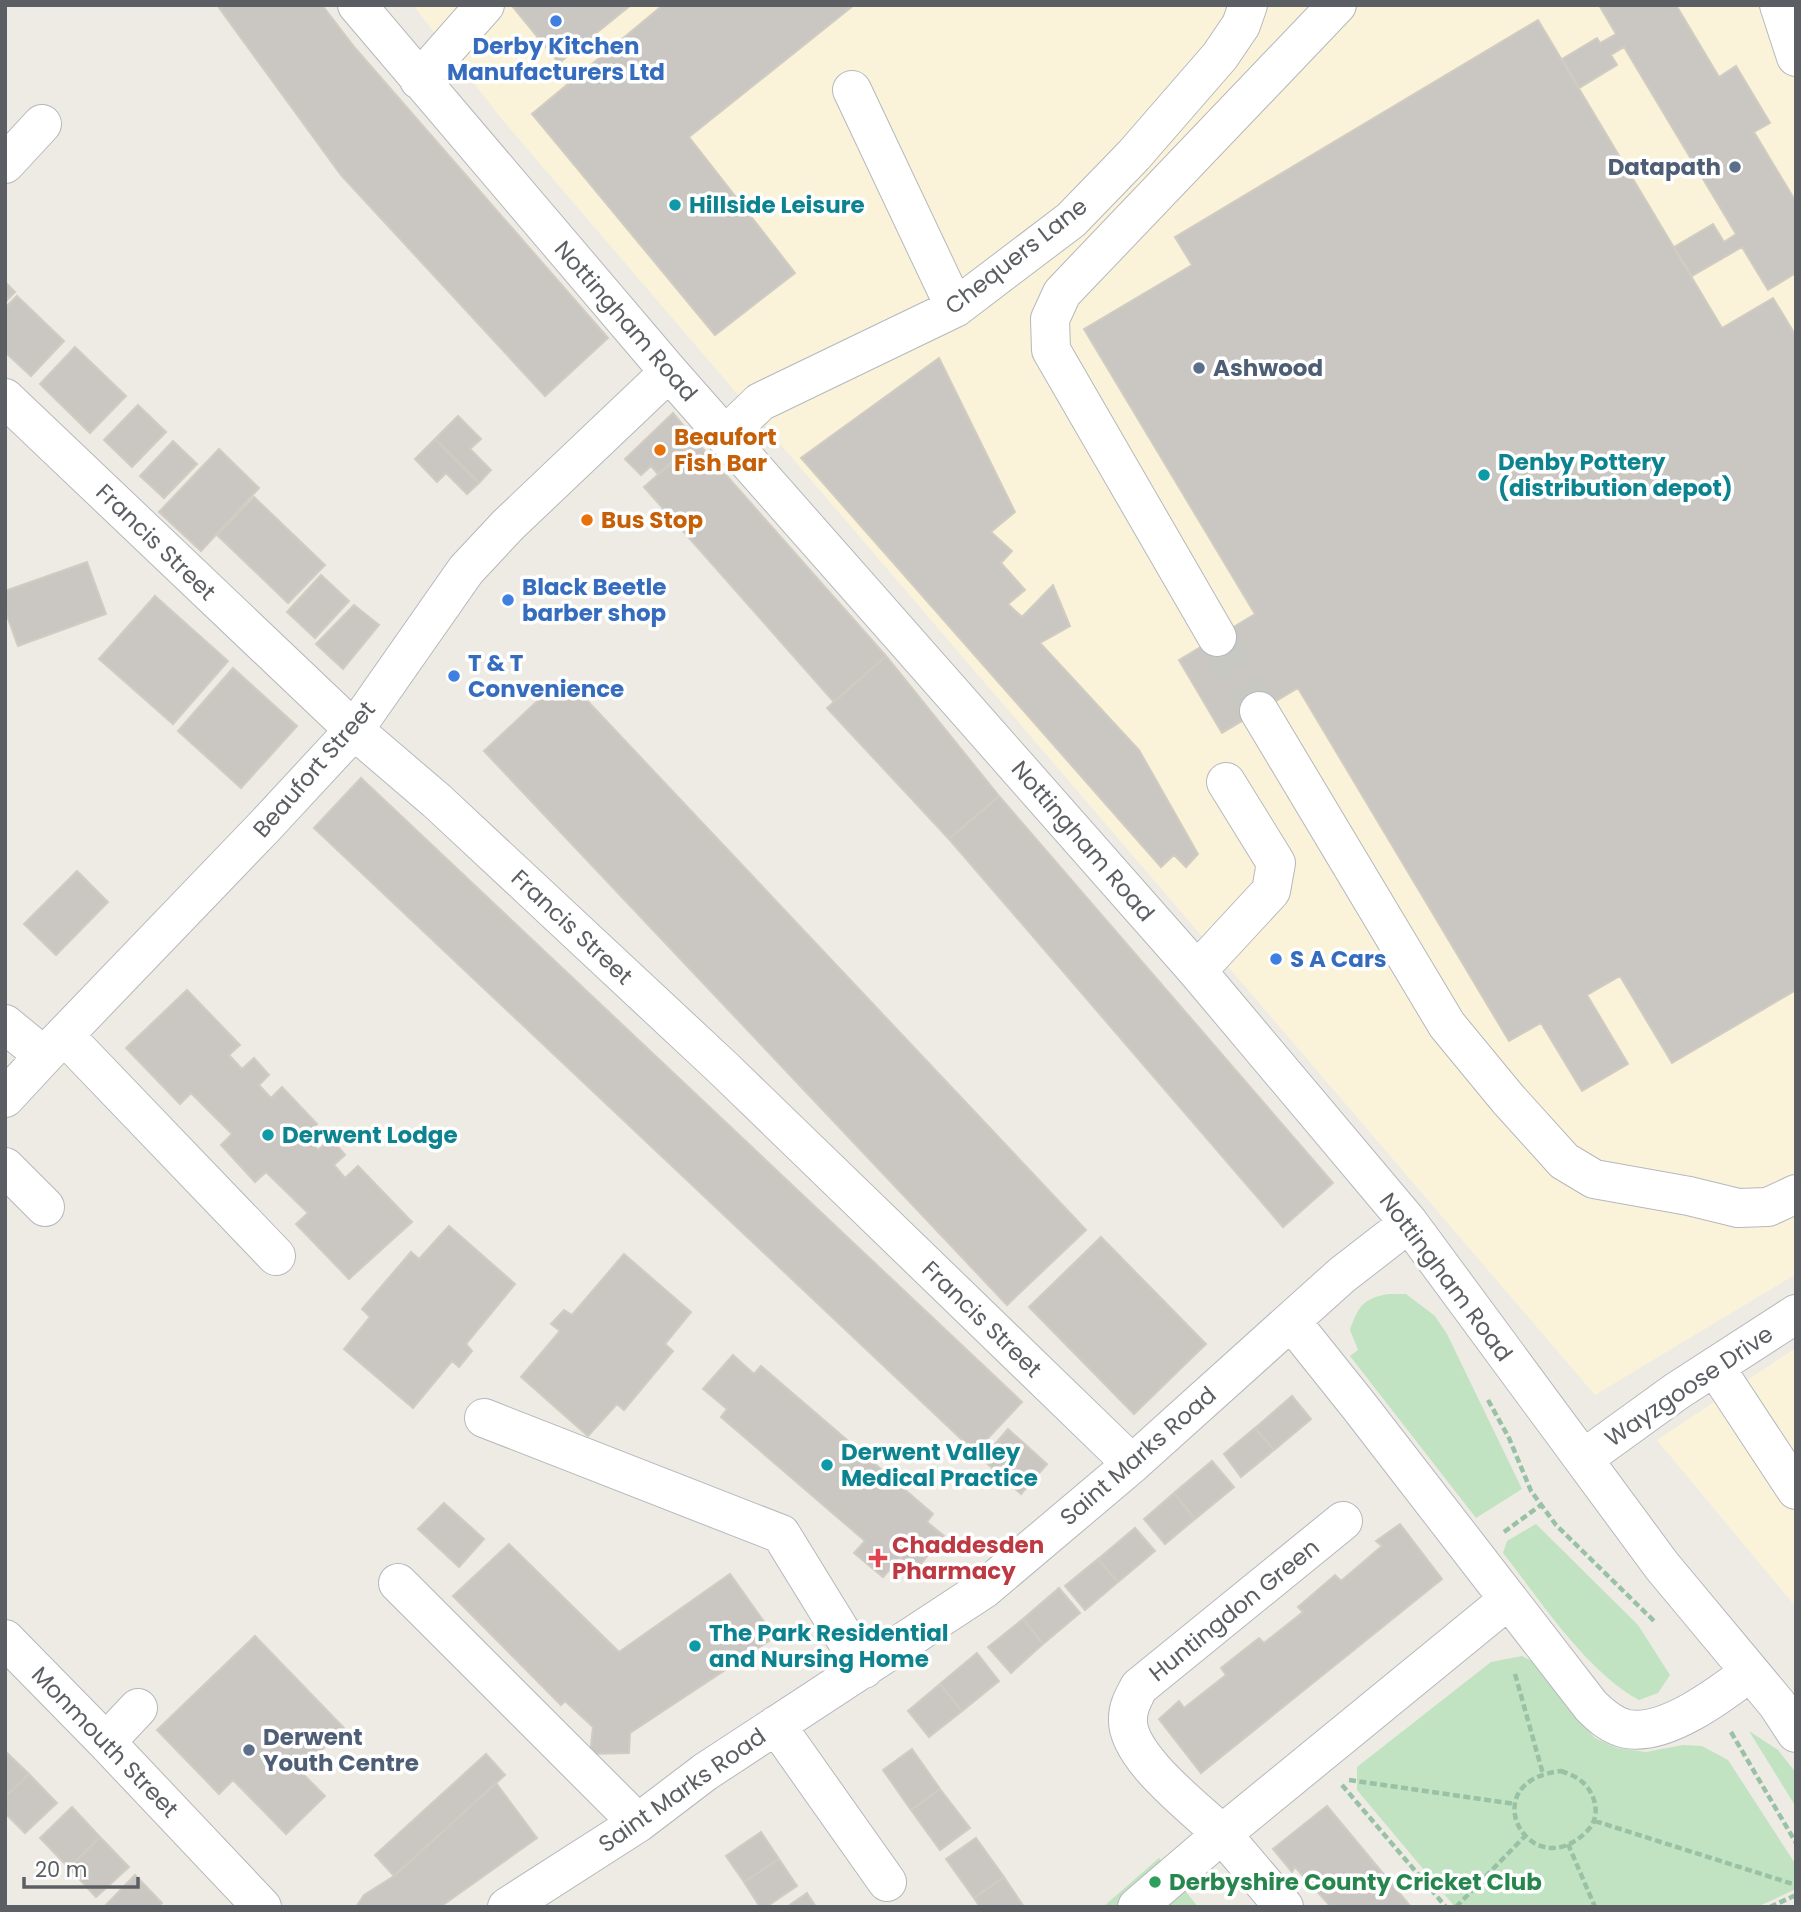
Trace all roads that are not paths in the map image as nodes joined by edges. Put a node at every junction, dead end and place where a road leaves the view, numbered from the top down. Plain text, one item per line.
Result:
1 (357, 5) edge
2 (485, 5) edge
3 (1248, 5) edge
4 (1337, 5) edge
5 (1779, 5) edge
6 (1796, 57) edge
7 (419, 80) junction
8 (852, 90) dead end
9 (42, 124) dead end
10 (5, 164) edge
11 (955, 308) junction
12 (670, 372) junction
13 (5, 398) edge
14 (725, 436) junction
15 (1217, 636) tunnel mouth
16 (1259, 711) tunnel mouth
17 (354, 730) junction
18 (1226, 782) dead end
19 (1197, 971) junction
20 (5, 1024) edge
21 (54, 1045) junction
22 (5, 1098) edge
23 (5, 1167) edge
24 (1796, 1194) edge
25 (45, 1207) dead end
26 (1409, 1223) junction
27 (276, 1256) dead end
28 (1796, 1314) edge
29 (1291, 1321) junction
30 (1715, 1367) junction
31 (484, 1418) dead end
32 (1583, 1459) junction
33 (1132, 1464) junction
34 (1796, 1490) edge
35 (1343, 1521) dead end
36 (398, 1583) dead end
37 (1508, 1600) junction
38 (5, 1639) edge
39 (864, 1669) junction
40 (1750, 1672) junction
41 (138, 1708) dead end
42 (1789, 1716) edge
43 (776, 1725) junction
44 (106, 1742) junction
45 (638, 1822) junction
46 (1222, 1834) junction
47 (887, 1882) dead end
48 (517, 1904) edge
49 (262, 1907) edge
50 (1137, 1907) edge
51 (1284, 1907) edge

1 - 7 street, Nottingham Road
2 - 7 street
3 - 11 street, Chequers Lane
4 - 15 street
5 - 6 street
7 - 12 street, Nottingham Road
8 - 11 street
9 - 10 street
11 - 14 street, Chequers Lane
12 - 14 street, Nottingham Road
12 - 17 street, Beaufort Street
13 - 17 street, Francis Street
14 - 19 street, Nottingham Road
16 - 24 street
17 - 21 street, Beaufort Street
17 - 33 street, Francis Street
18 - 19 street
19 - 26 street, Nottingham Road
20 - 21 street
21 - 22 street, Beaufort Street
21 - 27 street
23 - 25 street
26 - 29 street, Saint Marks Road
26 - 32 street, Nottingham Road
28 - 30 street, Wayzgoose Drive
29 - 33 street, Saint Marks Road
29 - 37 street
30 - 32 street, Wayzgoose Drive
30 - 34 street
31 - 39 street
32 - 40 street, Nottingham Road
33 - 39 street, Saint Marks Road
35 - 46 street, Huntingdon Green
36 - 45 street
37 - 40 street
37 - 46 street
38 - 44 street, Monmouth Street
39 - 43 street, Saint Marks Road
40 - 42 street, Nottingham Road
41 - 44 street
43 - 45 street, Saint Marks Road
43 - 47 street
44 - 49 street, Monmouth Street
45 - 48 street, Saint Marks Road
46 - 50 street
46 - 51 street, Huntingdon Green

